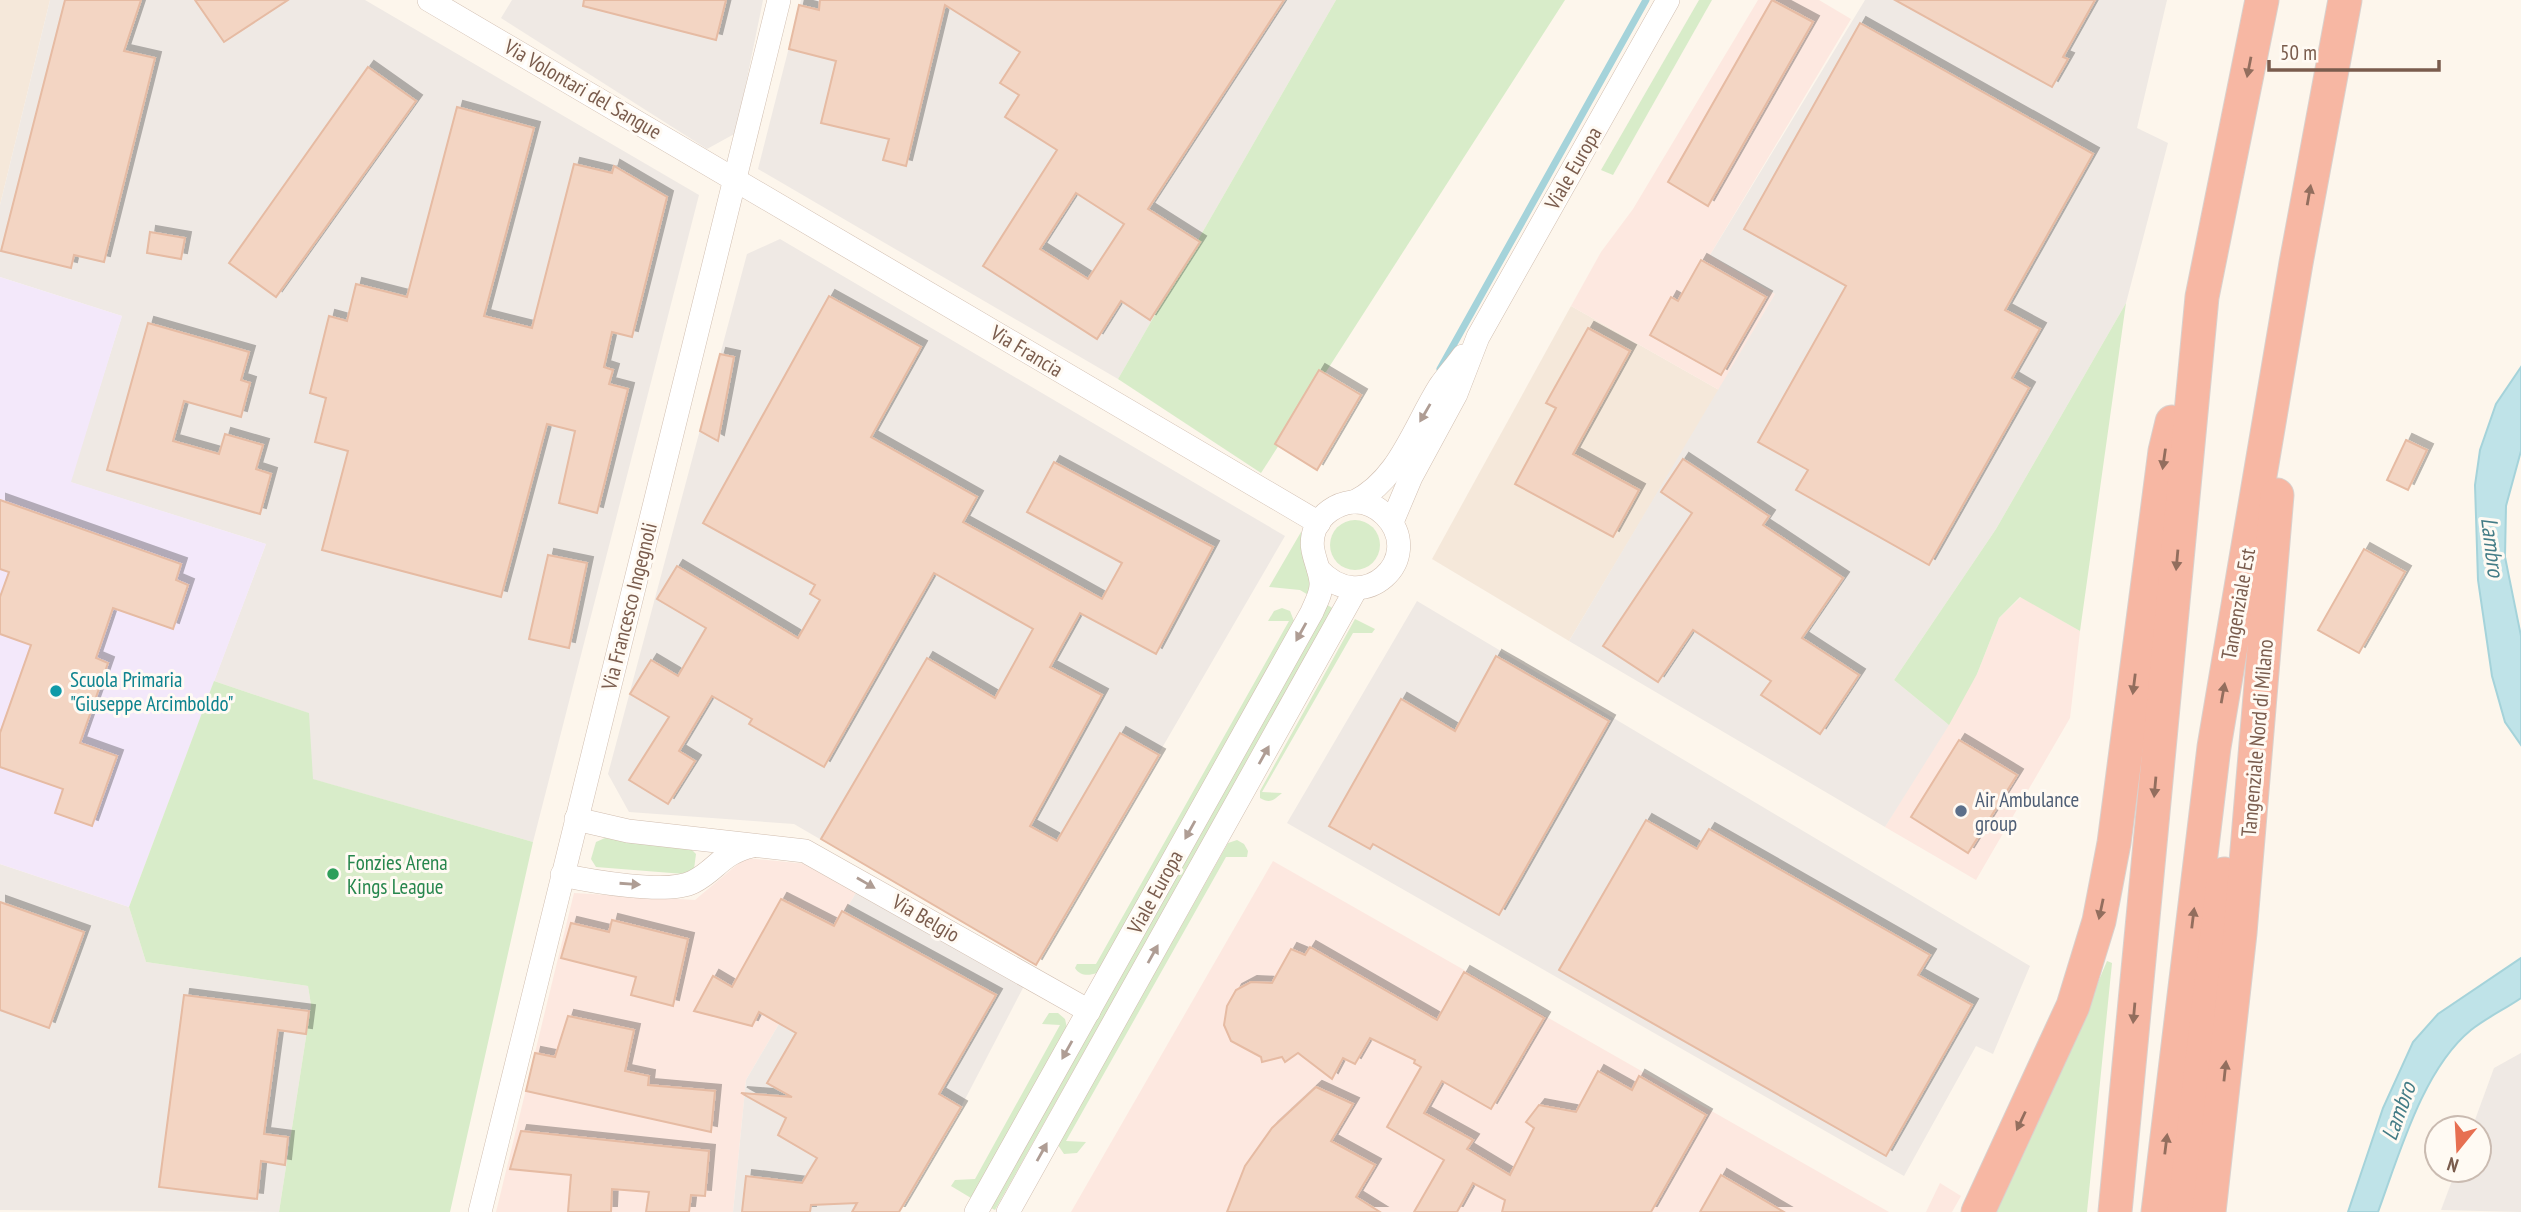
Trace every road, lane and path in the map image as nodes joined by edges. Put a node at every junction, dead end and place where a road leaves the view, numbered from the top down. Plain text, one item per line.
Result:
1 (429, 0) edge
2 (779, 0) edge
3 (1668, 0) edge
4 (2262, 0) edge
5 (2345, 0) edge
6 (736, 179) junction
7 (2297, 263) junction
8 (2203, 297) junction
9 (1478, 337) junction
10 (2284, 406) junction
11 (1353, 502) junction
12 (1392, 522) junction
13 (1319, 523) junction
14 (1318, 569) junction
15 (1356, 589) junction
16 (576, 819) junction
17 (756, 845) junction
18 (562, 875) junction
19 (1089, 1011) junction
20 (480, 1212) edge
21 (976, 1212) edge
22 (1008, 1212) edge
23 (1978, 1212) edge
24 (2115, 1212) edge
25 (2158, 1212) edge
26 (2184, 1212) edge
27 (2209, 1212) edge

1 - 6 street, Via Volontari del Sangue
2 - 6 street, Via Francesco Ingegnoli
3 - 9 street, Viale Europa
4 -> 8 highway
7 -> 5 highway, Tangenziale Est
6 - 13 street, Via Francia
6 - 16 street, Via Francesco Ingegnoli
7 - 10 highway, Tangenziale Nord di Milano
25 -> 7 highway, Tangenziale Est
8 -> 23 highway
8 -> 24 highway
9 -> 11 street, Viale Europa
9 - 12 street, Viale Europa
10 - 26 highway
27 -> 10 highway, Tangenziale Nord di Milano
11 - 12 street
11 - 13 street, Viale Europa
12 - 15 street, Viale Europa
13 - 14 street, Viale Europa
14 - 15 street
14 -> 19 street, Viale Europa
22 -> 15 street, Viale Europa
16 - 17 street, Via Belgio
16 - 18 street, Via Francesco Ingegnoli
18 -> 17 street, Via Belgio
17 -> 19 street, Via Belgio
18 - 20 street, Via Francesco Ingegnoli
19 -> 21 street, Viale Europa

